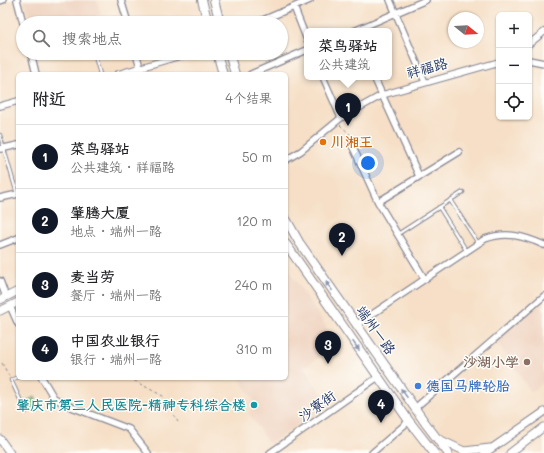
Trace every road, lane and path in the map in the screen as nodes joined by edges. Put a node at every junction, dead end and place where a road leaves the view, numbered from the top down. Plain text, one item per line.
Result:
1 (3, 0) edge
2 (18, 0) edge
3 (121, 0) edge
4 (202, 0) edge
5 (214, 0) edge
6 (310, 0) edge
7 (390, 0) edge
8 (426, 0) edge
9 (0, 1) edge
10 (294, 7) junction
11 (395, 13) junction
12 (21, 16) edge
13 (126, 16) edge
14 (206, 16) edge
15 (218, 16) edge
16 (273, 16) edge
17 (361, 28) edge
18 (304, 32) edge
19 (544, 32) edge
20 (532, 42) edge
21 (304, 51) edge
22 (288, 58) edge
23 (33, 60) edge
24 (96, 60) edge
25 (138, 60) edge
26 (167, 60) edge
27 (219, 60) edge
28 (231, 60) edge
29 (284, 60) edge
30 (532, 61) edge
31 (496, 63) edge
32 (544, 64) edge
33 (141, 68) junction
34 (36, 72) edge
35 (99, 72) edge
36 (126, 72) edge
37 (142, 72) edge
38 (222, 72) edge
39 (234, 72) edge
40 (256, 72) edge
41 (324, 80) edge
42 (375, 80) edge
43 (426, 82) junction
44 (382, 95) junction
45 (16, 103) edge
46 (0, 106) edge
47 (339, 120) junction
48 (0, 135) edge
49 (16, 145) edge
50 (352, 145) joint
51 (2, 148) edge
52 (459, 152) dead end
53 (288, 159) edge
54 (419, 176) junction
55 (16, 189) edge
56 (463, 192) dead end
57 (16, 195) edge
58 (0, 198) edge
59 (450, 200) junction
60 (378, 202) junction
61 (439, 207) junction
62 (288, 223) edge
63 (397, 234) junction
64 (16, 239) edge
65 (478, 243) junction
66 (0, 245) edge
67 (544, 245) edge
68 (288, 247) edge
69 (467, 251) junction
70 (424, 278) junction
71 (0, 281) edge
72 (16, 292) edge
73 (544, 296) edge
74 (3, 298) edge
75 (16, 303) edge
76 (10, 306) junction
77 (0, 311) edge
78 (16, 320) edge
79 (356, 325) junction
80 (2, 363) dead end
81 (378, 377) junction
82 (16, 378) edge
83 (11, 380) junction
84 (43, 380) edge
85 (133, 380) edge
86 (414, 408) junction
87 (26, 412) dead end
88 (544, 412) edge
89 (409, 421) junction
90 (178, 422) dead end
91 (426, 424) junction
92 (544, 427) edge
93 (417, 431) junction
94 (517, 432) junction
95 (0, 438) edge
96 (439, 440) junction
97 (525, 442) junction
98 (494, 447) junction
99 (279, 448) junction
100 (519, 450) edge
101 (10, 453) edge
102 (148, 453) edge
103 (270, 453) edge
104 (283, 453) edge
105 (372, 453) edge
106 (434, 453) edge
107 (448, 453) edge
108 (485, 453) edge
109 (510, 453) edge

1 - 9 street
2 - 12 street
3 - 13 street
4 - 14 main road
5 - 15 main road
6 - 10 street
7 - 11 street
8 - 11 street
10 - 16 street
10 - 18 street
11 - 17 street
11 - 43 street
19 - 20 street
21 - 22 street
23 - 34 street
24 - 35 lane
25 - 33 street
26 - 33 street
27 - 38 main road
28 - 39 main road
29 - 40 street
30 - 32 street
31 - 43 street, 祥福路
33 - 36 street
33 - 37 street
41 - 47 street
42 - 44 street
43 - 44 street, 祥福路
44 - 47 street, 祥福路
44 - 54 street
45 - 46 street
47 - 50 path
47 - 53 street, 祥福路
48 - 51 lane
49 - 51 street
50 - 60 street
51 - 55 lane
52 - 54 street
54 - 60 street
56 - 59 lane
57 - 58 street
59 - 61 lane
59 - 65 lane
60 - 63 street
61 - 63 lane
61 - 69 lane
79 -> 62 main road, 端州一路
63 - 70 street
64 - 66 street
65 - 67 street
65 - 69 street
68 -> 81 main road, 端州一路
69 - 70 street
70 - 79 street
71 - 74 street
72 - 74 main road
73 - 86 street
75 - 76 main road
76 - 77 main road
76 - 78 street
86 -> 79 main road, 端州一路
80 - 83 path
81 - 89 main road, 端州一路
81 - 99 street, 沙寮街
82 - 83 lane
83 - 87 lane
84 - 102 street
85 - 90 path
86 - 91 main road, 端州一路
88 - 94 main road
89 - 93 main road, 端州一路
89 - 105 street
91 - 93 main road
91 - 96 main road, 端州一路
92 - 97 main road
93 - 106 main road, 端州一路
94 - 97 main road
94 - 98 main road
95 - 101 main road
96 - 98 main road
96 - 107 main road, 端州一路
97 - 100 main road
98 - 108 main road
99 - 103 street, 沙寮街
99 - 104 street
100 - 109 main road

